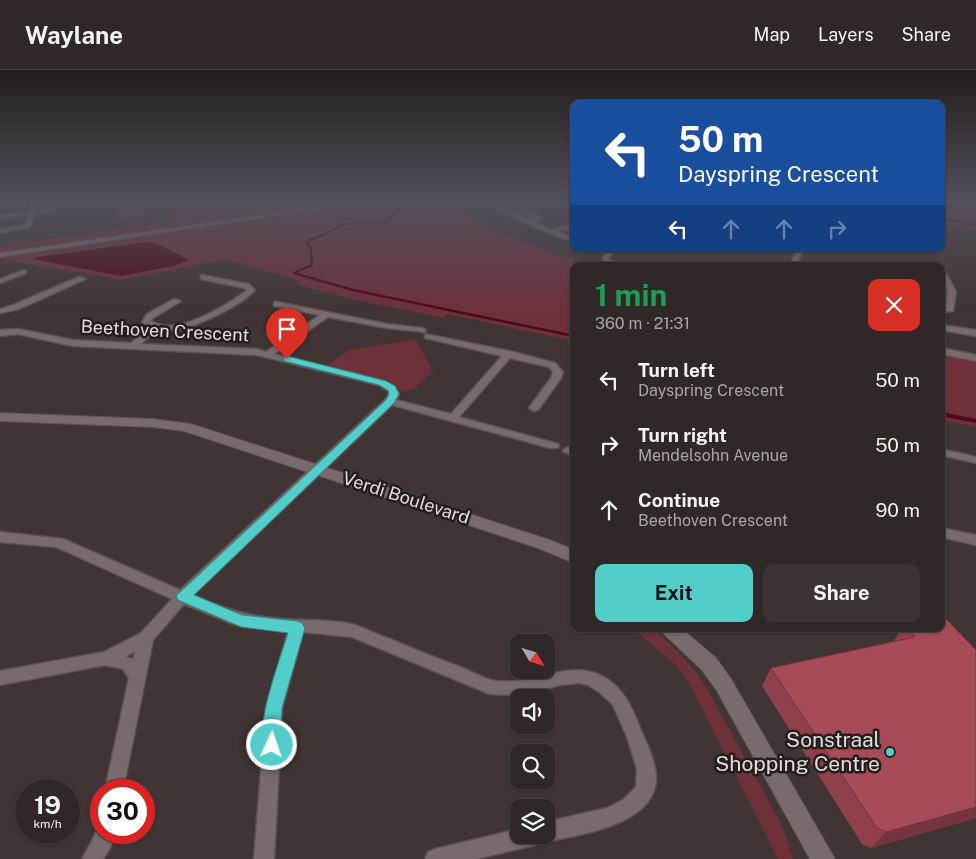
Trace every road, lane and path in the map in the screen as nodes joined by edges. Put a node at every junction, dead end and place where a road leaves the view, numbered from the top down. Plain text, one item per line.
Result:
1 (118, 238) edge
2 (611, 252) edge
3 (0, 255) edge
4 (609, 262) edge
5 (24, 272) dead end
6 (204, 277) dead end
7 (945, 277) edge
8 (82, 279) dead end
9 (0, 281) edge
10 (177, 302) dead end
11 (277, 304) dead end
12 (945, 310) edge
13 (0, 311) edge
14 (327, 314) junction
15 (156, 326) junction
16 (945, 328) edge
17 (0, 333) edge
18 (976, 334) edge
19 (134, 346) junction
20 (945, 352) edge
21 (268, 354) junction
22 (509, 354) junction
23 (976, 358) edge
24 (390, 401) junction
25 (534, 408) dead end
26 (0, 417) edge
27 (453, 418) junction
28 (554, 446) dead end
29 (945, 453) edge
30 (976, 460) edge
31 (318, 469) junction
32 (945, 533) edge
33 (0, 537) edge
34 (976, 540) edge
35 (570, 556) edge
36 (183, 596) junction
37 (297, 628) junction
38 (673, 632) edge
39 (146, 637) junction
40 (105, 658) junction
41 (138, 677) junction
42 (0, 678) edge
43 (116, 779) edge
44 (555, 830) edge
45 (510, 841) edge
46 (101, 844) edge
47 (92, 859) edge
48 (264, 859) edge
49 (435, 859) edge
50 (823, 859) edge

1 - 3 street
2 - 4 street
5 - 9 street
6 - 15 street
7 - 12 street
8 - 13 street
10 - 15 street
11 - 14 street
14 - 21 street
14 - 22 street
15 - 19 street
16 - 18 street
17 - 19 street, Beethoven Crescent
19 - 21 street, Beethoven Crescent
20 - 23 street
21 - 24 street, Beethoven Crescent
22 - 25 street
22 - 27 street
24 - 27 street
24 - 31 street
26 - 31 street, Verdi Boulevard
27 - 28 street
29 - 30 street
31 - 35 street, Verdi Boulevard
31 - 36 street
32 - 34 street
33 - 36 street
36 - 37 street
36 - 39 street
37 - 44 street
37 - 48 street
38 - 50 street
39 - 40 street
39 - 41 street
40 - 41 street
40 - 42 street
41 - 43 street
45 - 49 street
46 - 47 street

